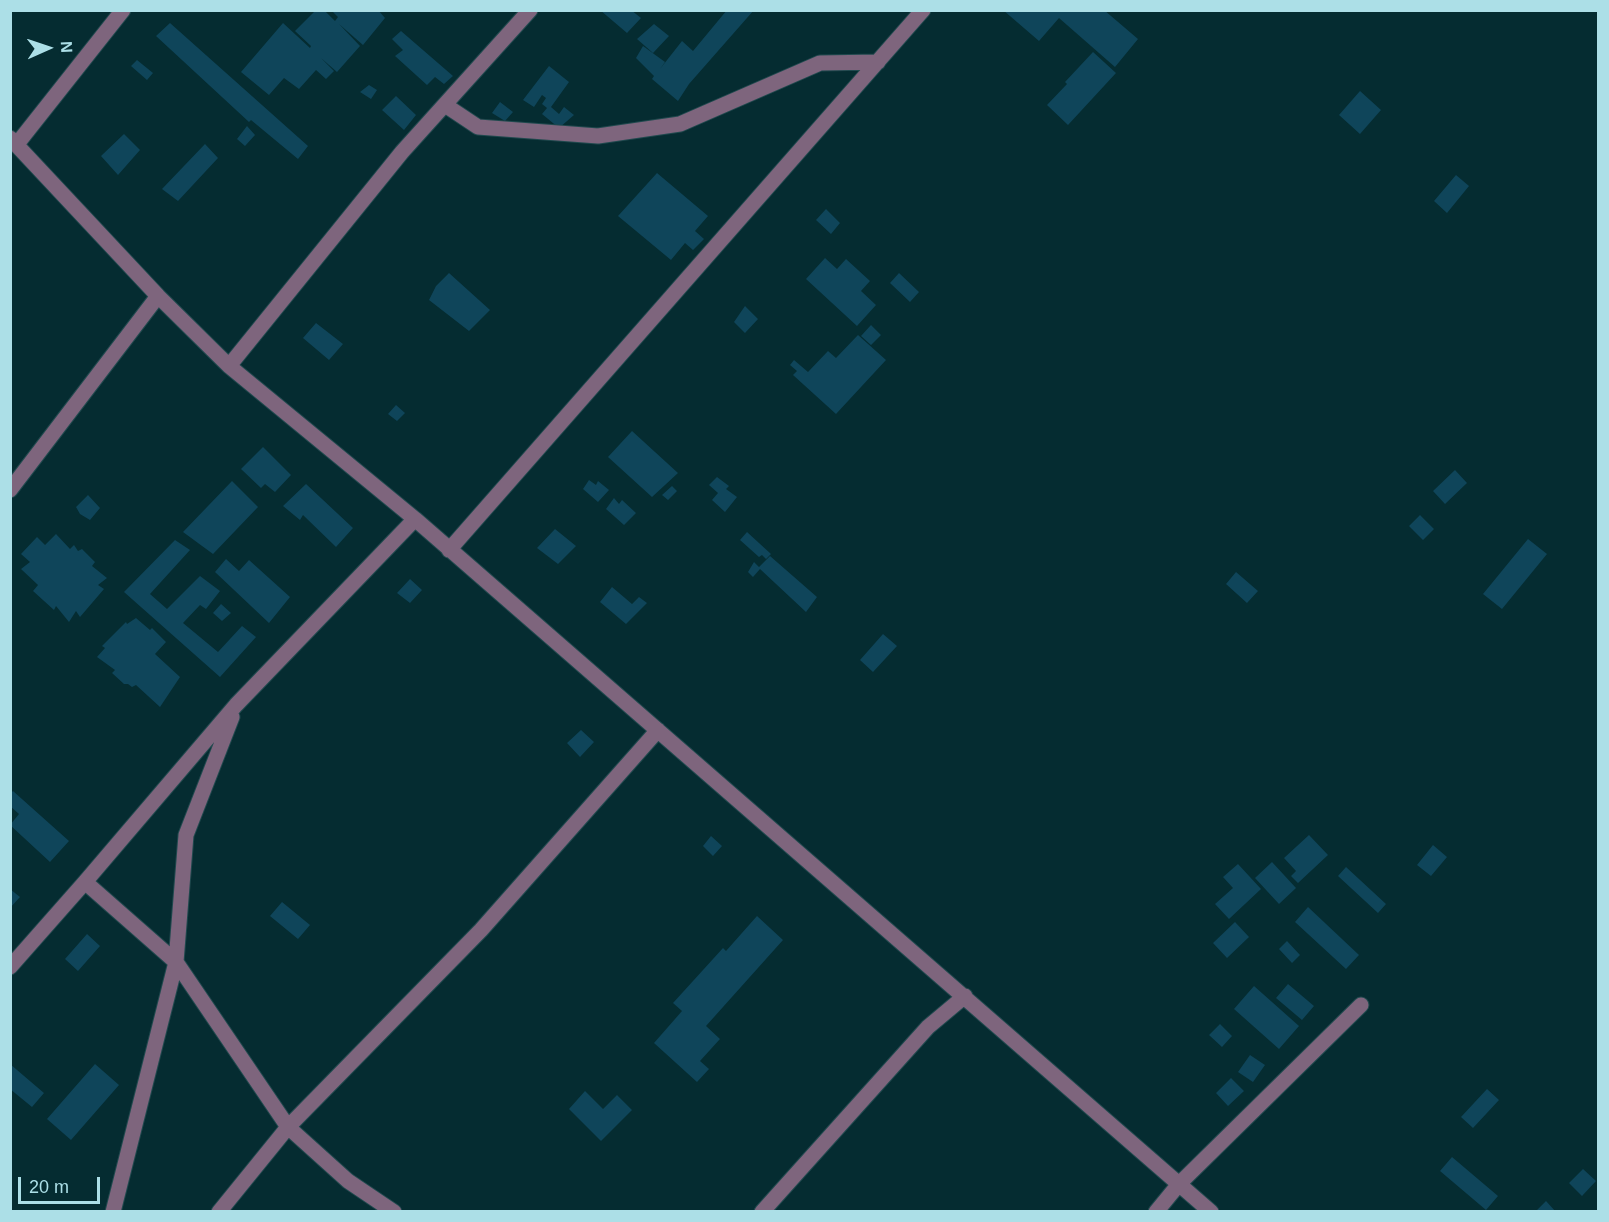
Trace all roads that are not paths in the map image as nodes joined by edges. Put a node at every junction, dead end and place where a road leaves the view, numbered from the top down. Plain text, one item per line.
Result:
1 (123, 10) edge
2 (530, 10) edge
3 (923, 10) edge
4 (878, 62) junction
5 (445, 105) junction
6 (14, 141) edge
7 (158, 297) junction
8 (229, 366) junction
9 (10, 490) edge
10 (415, 519) junction
11 (449, 550) junction
12 (236, 705) junction
13 (658, 730) junction
14 (85, 882) junction
15 (176, 962) junction
16 (10, 967) edge
17 (964, 996) junction
18 (1361, 1005) dead end
19 (288, 1127) junction
20 (1179, 1184) junction
21 (113, 1212) edge
22 (219, 1212) edge
23 (394, 1212) edge
24 (762, 1212) edge
25 (1156, 1212) edge
26 (1211, 1212) edge

1 - 6 street
2 - 5 street
3 - 4 street
4 - 5 street
4 - 11 street
5 - 8 street
6 - 7 street
7 - 8 street
7 - 9 street
8 - 10 street
10 - 11 street
10 - 12 street
11 - 13 street
12 - 14 street
12 - 15 street
13 - 17 street
13 - 19 street
14 - 15 street
14 - 16 street
15 - 19 street
15 - 21 street
17 - 20 street
17 - 24 street
18 - 20 street
19 - 22 street
19 - 23 street
20 - 25 street
20 - 26 street

